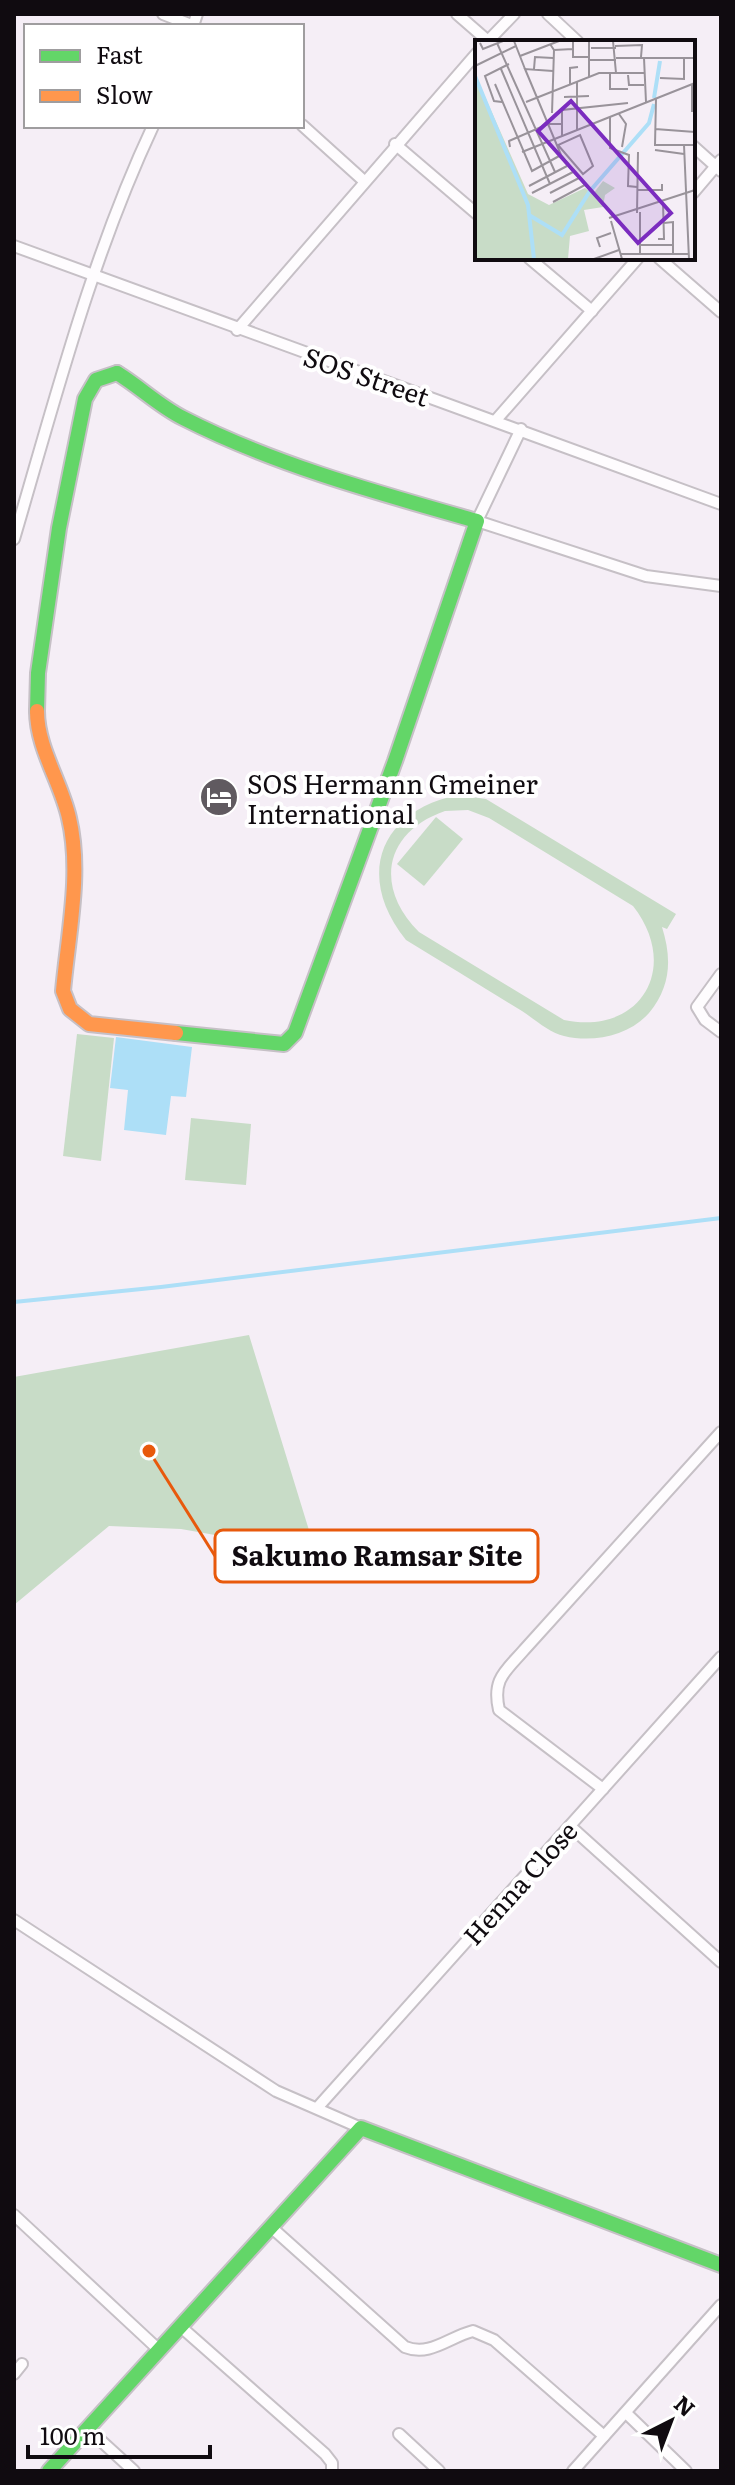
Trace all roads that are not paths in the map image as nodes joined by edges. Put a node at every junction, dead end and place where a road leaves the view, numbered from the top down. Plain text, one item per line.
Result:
1 (163, 14) edge
2 (457, 14) edge
3 (514, 14) edge
4 (548, 14) edge
5 (188, 24) edge
6 (486, 40) edge
7 (490, 40) edge
8 (576, 40) edge
9 (475, 55) edge
10 (304, 127) edge
11 (152, 128) edge
12 (395, 144) junction
13 (695, 148) edge
14 (719, 166) edge
15 (364, 181) junction
16 (695, 191) edge
17 (475, 212) edge
18 (14, 246) edge
19 (531, 260) edge
20 (636, 260) edge
21 (661, 260) edge
22 (93, 273) junction
23 (592, 311) junction
24 (721, 312) edge
25 (237, 330) junction
26 (496, 420) junction
27 (521, 429) junction
28 (721, 504) edge
29 (477, 521) junction
30 (14, 539) edge
31 (721, 586) edge
32 (721, 974) edge
33 (721, 1032) edge
34 (721, 1432) edge
35 (721, 1657) edge
36 (603, 1789) junction
37 (570, 1826) junction
38 (14, 1920) edge
39 (721, 1962) edge
40 (318, 2107) junction
41 (361, 2128) junction
42 (14, 2215) edge
43 (271, 2227) junction
44 (721, 2265) edge
45 (721, 2305) edge
46 (181, 2327) junction
47 (158, 2349) junction
48 (22, 2364) dead end
49 (14, 2374) edge
50 (626, 2413) junction
51 (88, 2429) junction
52 (399, 2434) dead end
53 (604, 2436) junction
54 (332, 2470) edge
55 (49, 2471) edge
56 (134, 2471) edge
57 (439, 2471) edge
58 (573, 2471) edge
59 (686, 2471) edge

1 - 5 street
2 - 6 street
3 - 7 street
4 - 8 street
9 - 12 street
10 - 15 street
11 - 22 street
12 - 15 street
12 - 17 street
13 - 14 street
14 - 16 street
15 - 25 street
18 - 22 street, SOS Street
19 - 23 street
20 - 23 street
21 - 24 street
22 - 25 street, SOS Street
22 - 30 street
23 - 26 street
25 - 26 street, SOS Street
26 - 27 street, SOS Street
27 - 28 street, SOS Street
27 - 29 street
29 - 29 street
29 - 31 street
32 - 33 street
34 - 36 street
35 - 36 street, Henna Close
36 - 37 street, Henna Close
37 - 39 street
37 - 40 street, Henna Close
38 - 40 street
40 - 41 street
41 - 43 street
41 - 44 street
42 - 47 street
43 - 46 street
43 - 53 street
45 - 50 street
46 - 47 street
46 - 54 street
47 - 51 street
48 - 49 street
50 - 53 street
50 - 59 street
51 - 55 street
51 - 56 street
52 - 57 street
53 - 58 street

